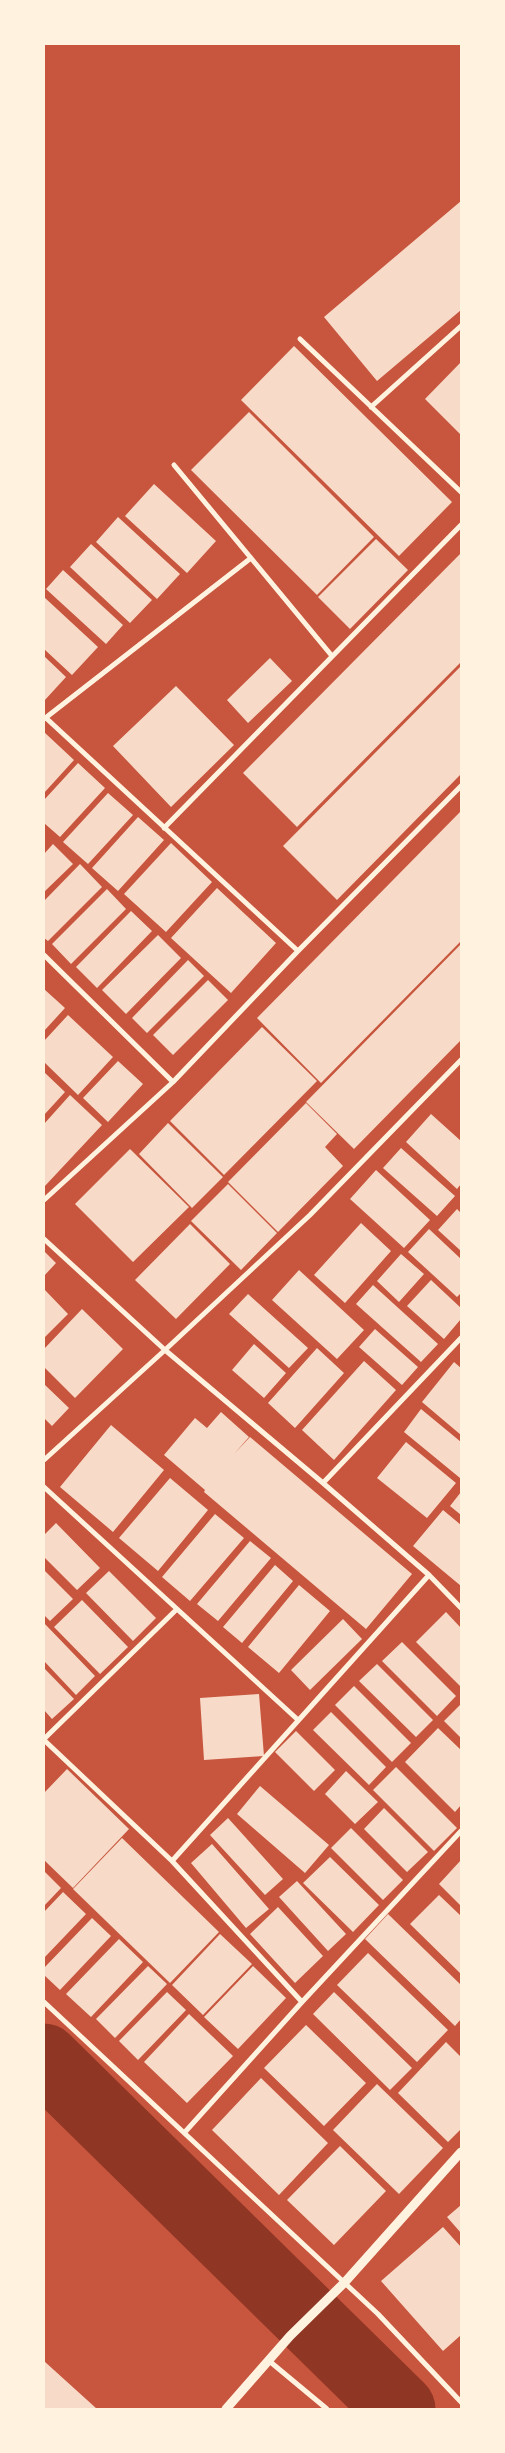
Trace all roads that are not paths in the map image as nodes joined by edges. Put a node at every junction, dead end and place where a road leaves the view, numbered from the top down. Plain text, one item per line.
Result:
1 (461, 326) edge
2 (300, 338) dead end
3 (371, 407) junction
4 (174, 465) dead end
5 (461, 492) edge
6 (461, 525) edge
7 (251, 558) junction
8 (332, 656) junction
9 (45, 719) edge
10 (461, 786) edge
11 (164, 828) junction
12 (298, 951) junction
13 (44, 955) edge
14 (461, 1060) edge
15 (173, 1082) junction
16 (44, 1200) edge
17 (44, 1239) edge
18 (461, 1338) edge
19 (456, 1344) junction
20 (461, 1348) edge
21 (166, 1350) junction
22 (44, 1460) edge
23 (323, 1483) junction
24 (44, 1487) edge
25 (429, 1575) junction
26 (461, 1608) edge
27 (177, 1609) junction
28 (297, 1719) junction
29 (44, 1739) edge
30 (461, 1831) edge
31 (172, 1861) junction
32 (44, 2002) edge
33 (302, 2002) junction
34 (185, 2132) junction
35 (461, 2152) edge
36 (345, 2282) junction
37 (268, 2360) junction
38 (461, 2402) edge
39 (226, 2409) edge
40 (327, 2409) edge

1 - 3 street
2 - 3 street
3 - 5 street
4 - 7 street
6 - 8 street
7 - 8 street
7 - 9 street
8 - 11 street
9 - 11 street
10 - 12 street
11 - 12 street
12 - 15 street
13 - 15 street
14 - 21 street
15 - 16 street
17 - 21 street
18 - 19 street
19 - 20 street
19 - 23 street
21 - 22 street
21 - 23 street
23 - 25 street
24 - 27 street
25 - 26 street
25 - 28 street
27 - 28 street
27 - 29 street
28 - 31 street
29 - 31 street
30 - 33 street
31 - 33 street
32 - 34 street
33 - 34 street
34 - 36 street
35 - 36 street
36 - 37 street
36 - 38 street
37 - 39 street
37 - 40 street

